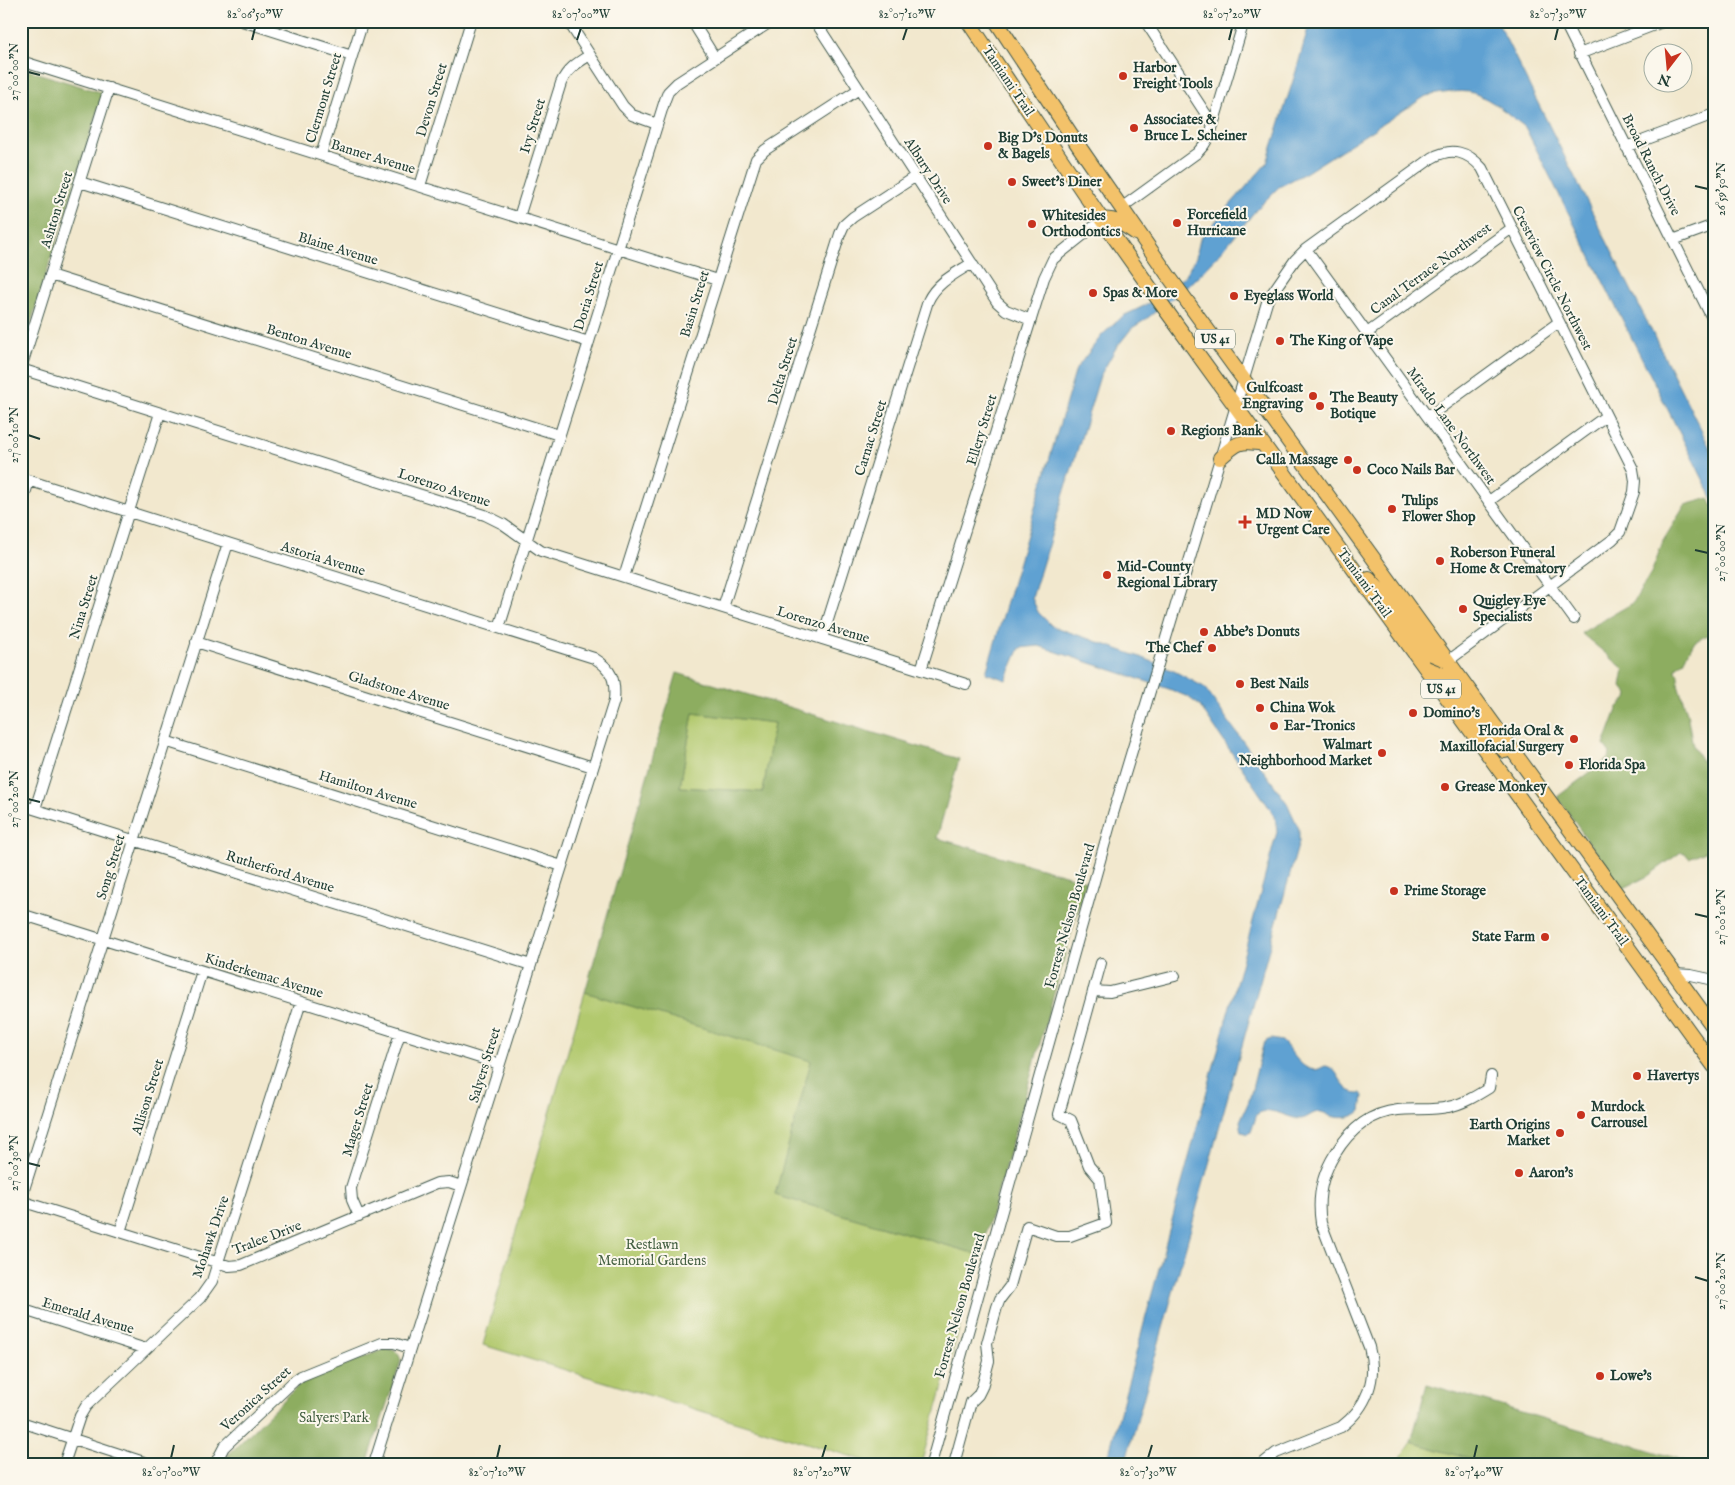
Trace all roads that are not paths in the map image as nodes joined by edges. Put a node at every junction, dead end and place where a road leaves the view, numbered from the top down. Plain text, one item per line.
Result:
1 (242, 21) edge
2 (363, 21) edge
3 (472, 21) edge
4 (568, 21) edge
5 (692, 21) edge
6 (772, 21) edge
7 (815, 21) edge
8 (968, 21) edge
9 (996, 21) edge
10 (1145, 21) edge
11 (1244, 21) edge
12 (1564, 21) edge
13 (1664, 21) edge
14 (253, 23) edge
15 (1579, 54) junction
16 (590, 55) junction
17 (352, 56) junction
18 (716, 58) junction
19 (21, 61) edge
20 (109, 88) junction
21 (859, 89) junction
22 (1714, 114) edge
23 (657, 124) junction
24 (1213, 125) junction
25 (1626, 147) junction
26 (320, 155) junction
27 (916, 176) junction
28 (80, 182) junction
29 (1076, 182) junction
30 (420, 186) junction
31 (1121, 208) junction
32 (519, 217) junction
33 (1102, 220) junction
34 (1714, 225) edge
35 (1512, 228) junction
36 (1140, 236) junction
37 (1673, 240) junction
38 (618, 248) junction
39 (1306, 249) junction
40 (972, 263) junction
41 (50, 275) junction
42 (717, 280) junction
43 (1031, 320) junction
44 (1559, 322) junction
45 (1714, 322) edge
46 (1367, 333) junction
47 (588, 342) junction
48 (21, 368) edge
49 (1244, 379) junction
50 (1236, 406) junction
51 (160, 412) junction
52 (1606, 416) junction
53 (1428, 417) junction
54 (559, 435) junction
55 (1263, 444) junction
56 (1220, 458) junction
57 (25, 479) edge
58 (1489, 501) junction
59 (21, 506) edge
60 (128, 512) junction
61 (526, 540) junction
62 (1333, 540) junction
63 (228, 543) junction
64 (624, 577) junction
65 (1550, 585) junction
66 (723, 608) junction
67 (1574, 619) dead end
68 (499, 628) junction
69 (822, 639) junction
70 (196, 642) junction
71 (1448, 661) junction
72 (1425, 668) junction
73 (921, 670) junction
74 (611, 674) joint
75 (966, 684) dead end
76 (165, 741) junction
77 (593, 767) junction
78 (1531, 775) junction
79 (21, 805) edge
80 (35, 809) junction
81 (134, 840) junction
82 (562, 866) junction
83 (21, 914) edge
84 (103, 939) junction
85 (1101, 963) dead end
86 (531, 965) junction
87 (202, 971) junction
88 (1675, 974) junction
89 (1176, 976) dead end
90 (1714, 980) edge
91 (1093, 991) junction
92 (301, 1002) junction
93 (1714, 1028) edge
94 (400, 1033) junction
95 (500, 1064) junction
96 (1714, 1066) edge
97 (1491, 1076) dead end
98 (461, 1186) junction
99 (21, 1200) edge
100 (359, 1216) junction
101 (120, 1232) junction
102 (219, 1263) junction
103 (21, 1310) edge
104 (410, 1348) junction
105 (146, 1349) junction
106 (21, 1422) edge
107 (72, 1438) junction
108 (64, 1464) edge
109 (150, 1464) edge
110 (215, 1464) edge
111 (374, 1464) edge
112 (931, 1464) edge
113 (954, 1464) edge
114 (1262, 1464) edge

1 - 14 street
2 - 17 street, Clermont Street
3 - 30 street, Devon Street
4 - 16 street
5 - 18 street
6 - 18 street, Doria Street
7 - 21 street, Albury Drive
8 - 29 main road, Tamiami Trail / US 41
9 - 31 main road, Tamiami Trail / US 41
10 - 24 street
11 - 24 street
12 - 15 street, Broad Ranch Drive
13 - 15 street
14 - 17 street
15 - 25 street, Broad Ranch Drive
16 - 23 street
16 - 32 street, Ivy Street
17 - 26 street, Clermont Street
18 - 23 street, Doria Street
19 - 20 street, Banner Avenue
20 - 26 street, Banner Avenue
20 - 28 street, Ashton Street
21 - 27 street, Albury Drive
21 - 42 street, Basin Street
22 - 25 street
23 - 38 street, Doria Street
24 - 31 street
25 - 37 street, Broad Ranch Drive
26 - 30 street, Banner Avenue
27 - 40 street, Albury Drive
27 - 66 street, Delta Street
28 - 41 street, Ashton Street
28 - 47 street, Blaine Avenue
29 - 31 main road
29 - 33 main road, Tamiami Trail / US 41
30 - 32 street, Banner Avenue
31 - 36 main road, Tamiami Trail / US 41
32 - 38 street, Banner Avenue
33 - 36 main road
33 - 43 street, Ellery Street
33 - 50 main road, Tamiami Trail / US 41
34 - 37 street
35 - 39 street, Crestview Circle Northwest
35 - 44 street, Crestview Circle Northwest
35 - 46 street, Canal Terrace Northwest
36 - 49 main road, Tamiami Trail / US 41
37 - 45 street, Broad Ranch Drive
38 - 42 street, Banner Avenue
38 - 47 street, Doria Street
39 - 46 street, Mirado Lane Northwest
39 - 49 street, Crestview Circle Northwest
40 - 43 street, Albury Drive
40 - 69 street, Carnac Street
41 - 48 street, Ashton Street
41 - 54 street, Benton Avenue
42 - 64 street, Basin Street
43 - 73 street, Ellery Street
44 - 52 street, Crestview Circle Northwest
44 - 53 street
46 - 53 street, Mirado Lane Northwest
47 - 54 street, Doria Street
48 - 51 street, Lorenzo Avenue
49 - 50 street, Forrest Nelson Boulevard
49 - 71 main road, Tamiami Trail / US 41
50 - 55 main road, Tamiami Trail / US 41
50 - 56 street, Forrest Nelson Boulevard
51 - 60 street, Nina Street
51 - 61 street, Lorenzo Avenue
52 - 58 street
52 - 65 street, Crestview Circle Northwest
53 - 58 street, Mirado Lane Northwest
54 - 61 street, Doria Street
55 - 56 main road
55 - 62 main road, Tamiami Trail / US 41
56 - 112 street, Forrest Nelson Boulevard
57 - 59 street
57 - 60 street, Astoria Avenue
58 - 65 street, Mirado Lane Northwest
60 - 63 street, Astoria Avenue
60 - 80 street, Nina Street
61 - 64 street, Lorenzo Avenue
61 - 68 street, Doria Street
62 - 71 main road
62 - 72 main road, Tamiami Trail / US 41
63 - 68 street, Astoria Avenue
63 - 70 street, Song Street
64 - 66 street, Lorenzo Avenue
65 - 67 street, Mirado Lane Northwest
65 - 71 street, Crestview Circle Northwest
66 - 69 street, Lorenzo Avenue
68 - 74 street, Astoria Avenue
69 - 73 street, Lorenzo Avenue
70 - 76 street, Song Street
70 - 77 street, Gladstone Avenue
71 - 78 main road, Tamiami Trail / US 41
72 - 78 main road
72 - 96 main road, Tamiami Trail / US 41
73 - 75 street, Lorenzo Avenue
74 - 77 street, Salyers Street
76 - 81 street, Song Street
76 - 82 street, Hamilton Avenue
77 - 82 street, Salyers Street
78 - 88 main road, Tamiami Trail / US 41
79 - 80 street, Rutherford Avenue
80 - 81 street, Rutherford Avenue
81 - 84 street, Song Street
81 - 86 street, Rutherford Avenue
82 - 86 street, Salyers Street
83 - 84 street, Kinderkemac Avenue
84 - 87 street, Kinderkemac Avenue
84 - 99 street, Song Street
85 - 91 street
86 - 95 street, Salyers Street
87 - 92 street, Kinderkemac Avenue
87 - 101 street, Allison Street
88 - 90 street
88 - 93 main road, Tamiami Trail / US 41
89 - 91 street
91 - 113 street
92 - 94 street, Kinderkemac Avenue
92 - 102 street, Mohawk Drive
94 - 95 street, Kinderkemac Avenue
94 - 100 street, Mager Street
95 - 98 street, Salyers Street
97 - 114 street
98 - 100 street, Tralee Drive
98 - 104 street, Salyers Street
99 - 101 street, Tralee Drive
100 - 102 street, Tralee Drive
101 - 102 street, Tralee Drive
102 - 105 street, Mohawk Drive
103 - 105 street, Emerald Avenue
104 - 110 street, Veronica Street
104 - 111 street, Salyers Street
105 - 107 street, Mohawk Drive
106 - 107 street
107 - 108 street, Mohawk Drive
107 - 109 street

